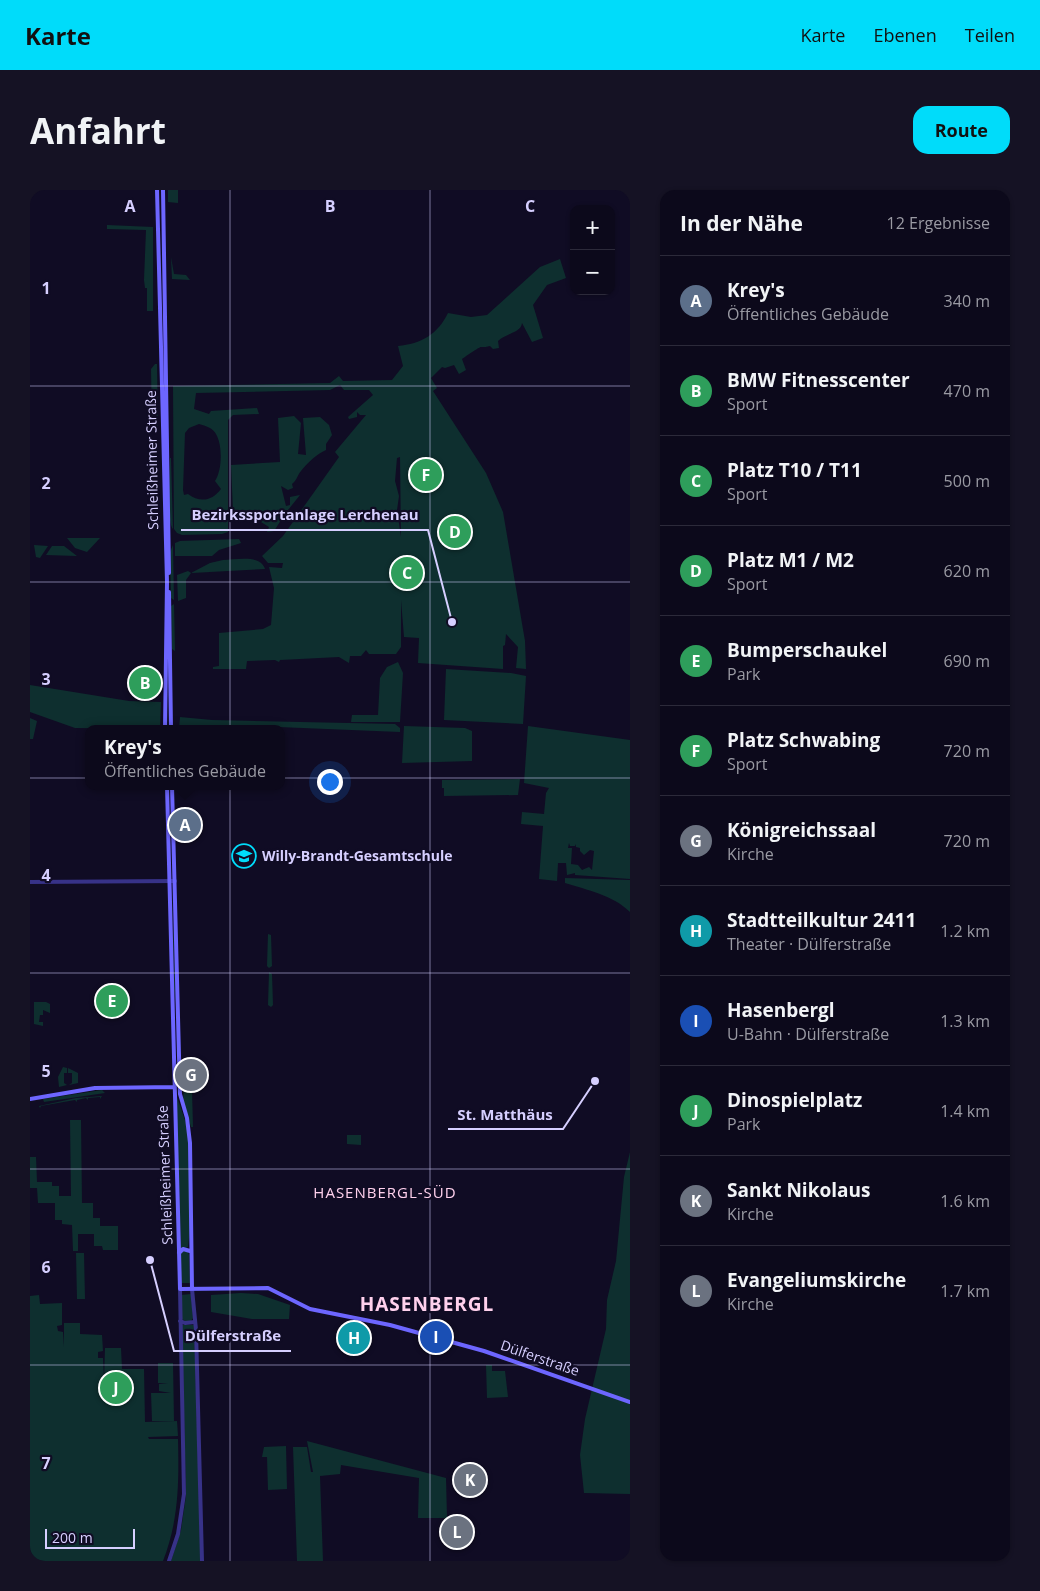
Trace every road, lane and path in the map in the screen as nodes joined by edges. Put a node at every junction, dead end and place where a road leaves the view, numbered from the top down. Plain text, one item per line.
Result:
1 (158, 190) edge
2 (163, 190) edge
3 (165, 725) edge
4 (171, 725) edge
5 (167, 790) edge
6 (172, 790) edge
7 (169, 881) junction
8 (175, 881) junction
9 (30, 882) edge
10 (179, 1061) junction
11 (174, 1062) junction
12 (174, 1087) junction
13 (180, 1087) junction
14 (30, 1099) edge
15 (190, 1251) junction
16 (179, 1253) junction
17 (180, 1289) junction
18 (192, 1289) junction
19 (180, 1321) junction
20 (195, 1322) junction
21 (630, 1402) edge
22 (169, 1561) edge
23 (202, 1561) edge

1 - 3 main road, Schleißheimer Straße
2 - 4 main road, Schleißheimer Straße
5 - 7 main road, Schleißheimer Straße
6 - 8 main road, Schleißheimer Straße
7 - 8 street
7 - 9 street
7 - 11 main road, Schleißheimer Straße
8 - 10 main road, Schleißheimer Straße
10 - 11 main road
10 - 13 main road, Schleißheimer Straße
11 - 12 main road, Schleißheimer Straße
12 - 13 main road
12 - 14 main road
12 - 16 main road, Schleißheimer Straße
13 - 15 main road, Schleißheimer Straße
15 - 16 main road
15 - 18 main road, Schleißheimer Straße
16 - 17 main road, Schleißheimer Straße
17 - 18 main road, Dülferstraße
17 - 19 street, Schleißheimer Straße
18 - 20 street, Schleißheimer Straße
18 - 21 main road, Dülferstraße
19 - 20 street
19 - 22 street, Schleißheimer Straße
20 - 23 street, Schleißheimer Straße

